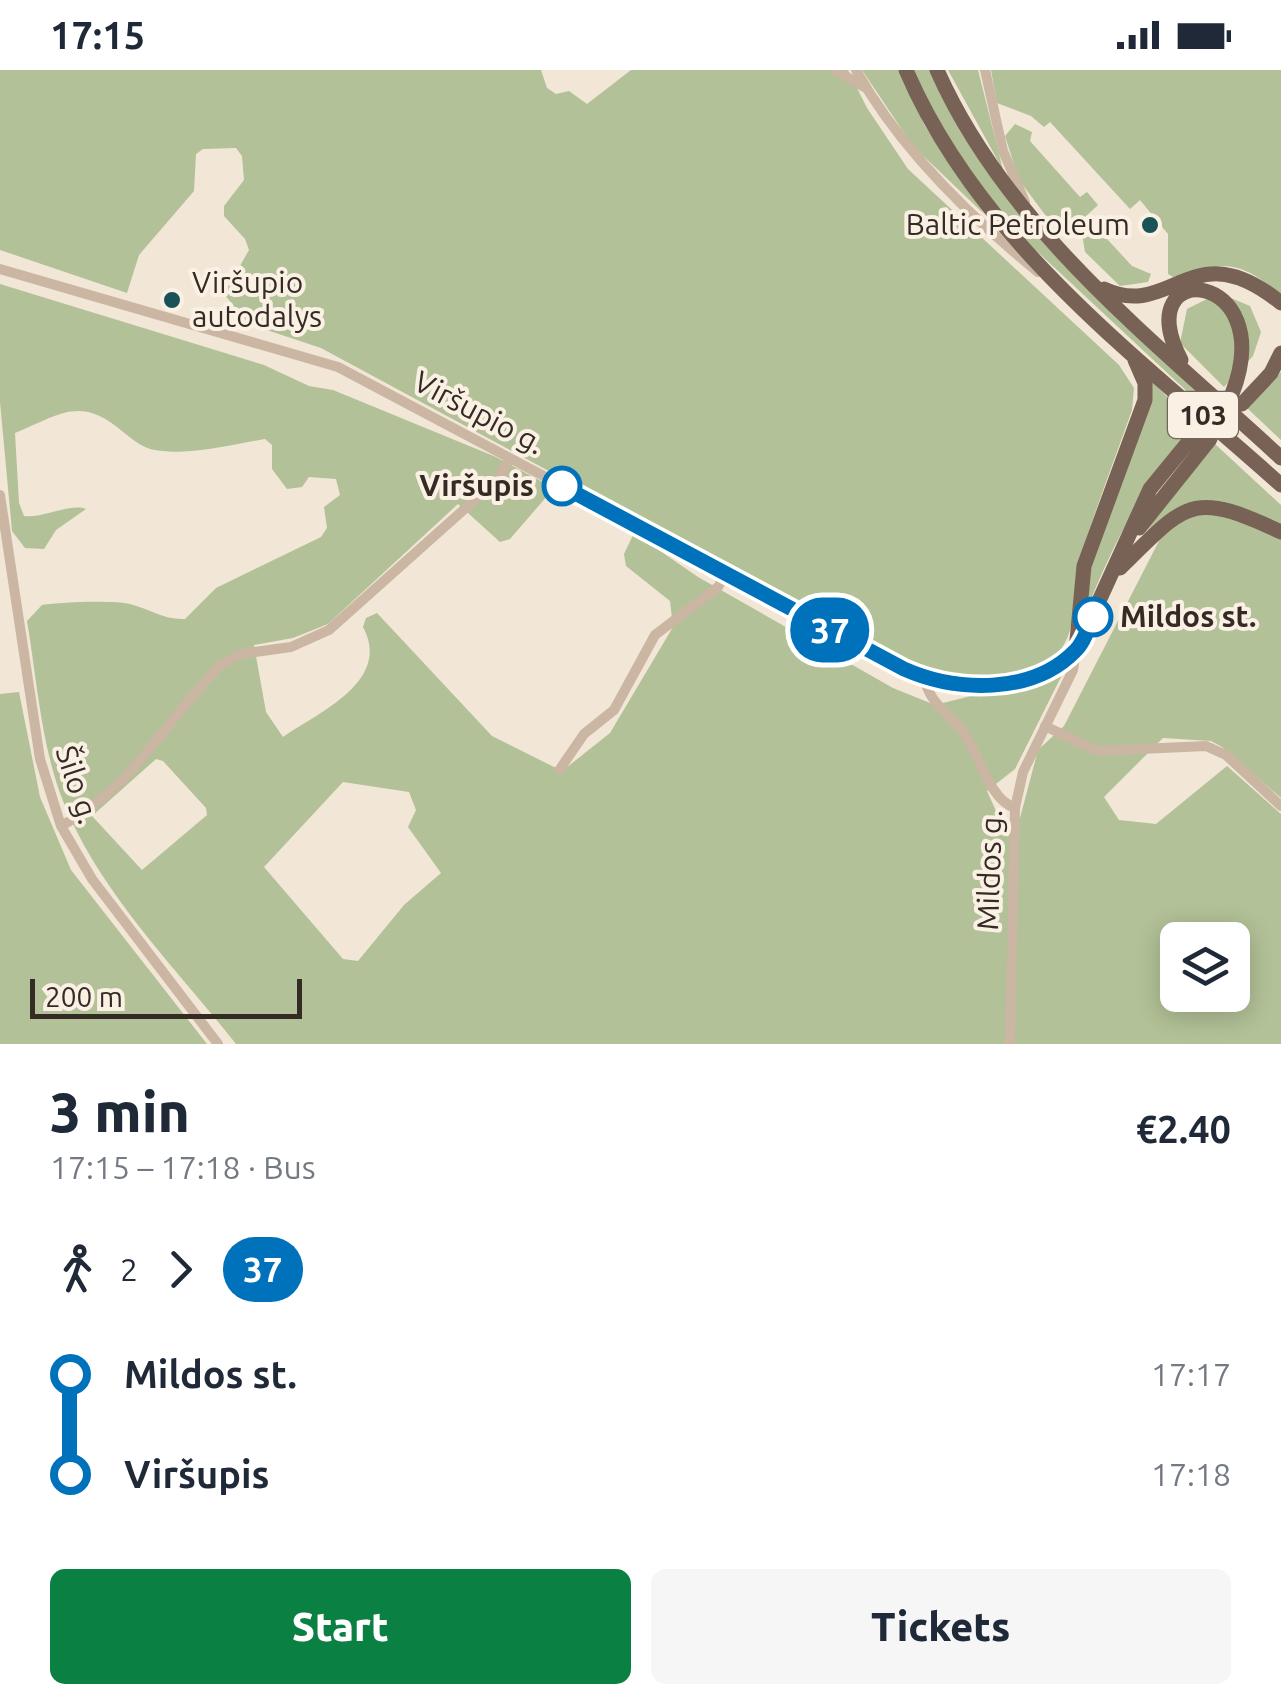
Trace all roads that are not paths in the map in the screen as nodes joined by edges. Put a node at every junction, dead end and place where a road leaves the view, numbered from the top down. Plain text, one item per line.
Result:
1 (835, 70) edge
2 (856, 70) edge
3 (906, 70) edge
4 (937, 70) edge
5 (986, 70) edge
6 (866, 88) junction
7 (1032, 216) junction
8 (0, 269) edge
9 (1093, 282) junction
10 (1274, 297) edge
11 (1076, 302) junction
12 (1260, 308) dead end
13 (1281, 318) edge
14 (1125, 344) junction
15 (1273, 351) edge
16 (1276, 368) edge
17 (1192, 375) junction
18 (1204, 434) dead end
19 (510, 458) junction
20 (1281, 458) edge
21 (1281, 485) edge
22 (0, 495) edge
23 (1281, 532) edge
24 (726, 574) junction
25 (1110, 578) junction
26 (1076, 651) junction
27 (925, 678) junction
28 (1045, 726) junction
29 (560, 769) dead end
30 (1281, 806) edge
31 (1015, 808) junction
32 (61, 826) junction
33 (218, 1044) edge
34 (1010, 1044) edge

1 - 6 street
2 - 6 street
3 - 11 main road, 103
4 - 7 main road, 103
5 - 7 street
6 - 11 street
7 - 9 main road, 103
8 - 19 street, Viršupio g.
9 - 10 main road
9 - 17 main road, 103
10 - 13 main road
11 - 14 main road, 103
12 - 17 main road
14 - 21 main road, 103
14 - 26 main road
15 - 16 main road
15 - 16 main road
17 - 20 main road, 103
18 - 25 main road
19 - 24 street, Viršupio g.
19 - 32 street
22 - 32 street, Šilo g.
23 - 25 main road
24 - 27 street, Viršupio g.
24 - 29 street
25 - 26 main road
26 - 27 street, Viršupio g.
26 - 28 street, Mildos g.
27 - 31 street
28 - 30 street
28 - 31 street, Mildos g.
31 - 34 street, Mildos g.
32 - 33 street, Šilo g.

